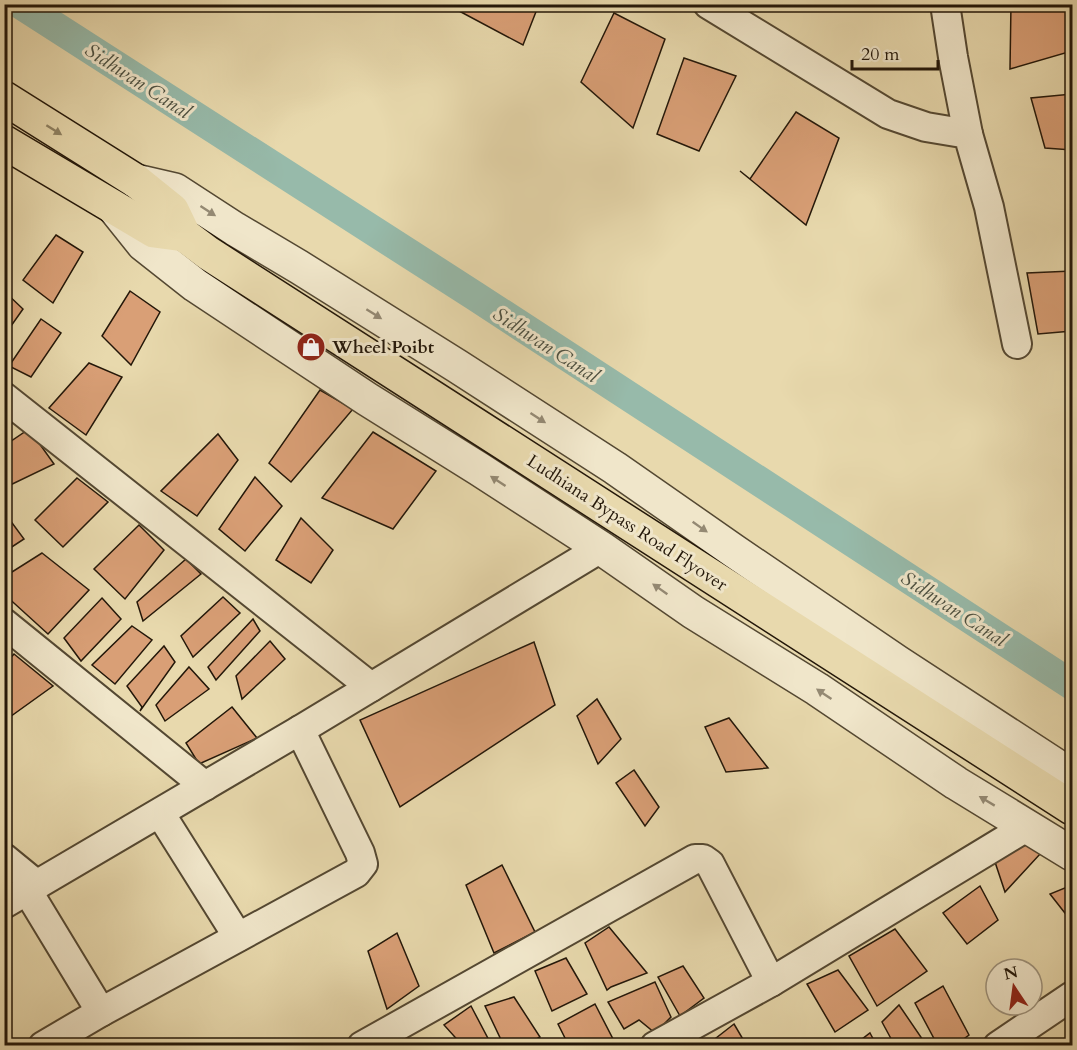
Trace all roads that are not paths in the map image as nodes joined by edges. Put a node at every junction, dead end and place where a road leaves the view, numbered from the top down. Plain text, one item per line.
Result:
1 (708, 4) edge
2 (945, 4) edge
3 (4, 98) edge
4 (968, 134) junction
5 (4, 142) edge
6 (136, 182) junction
7 (115, 209) junction
8 (196, 244) junction
9 (1017, 344) dead end
10 (4, 397) edge
11 (601, 548) junction
12 (5, 625) edge
13 (371, 687) junction
14 (300, 730) junction
15 (1072, 776) edge
16 (205, 786) junction
17 (1072, 808) edge
18 (160, 813) junction
19 (1028, 826) junction
20 (1072, 854) edge
21 (4, 858) edge
22 (23, 893) edge
23 (238, 938) junction
24 (771, 982) junction
25 (1072, 996) edge
26 (101, 1012) junction
27 (56, 1042) edge
28 (362, 1046) edge
29 (655, 1046) edge
30 (998, 1046) edge

1 - 4 street
2 - 4 street
3 -> 6 highway
4 - 9 street
5 - 7 highway, Ludhiana Bypass Road Flyover
6 - 8 highway
6 -> 15 street
7 - 8 highway, Ludhiana Bypass Road Flyover
11 -> 7 street
8 - 17 highway, Ludhiana Bypass Road Flyover
10 - 13 street
11 - 13 street
19 -> 11 street
12 - 16 street
13 - 14 street
14 - 16 street
14 - 23 street
16 - 18 street
18 - 22 street
18 - 23 street
19 - 20 street
19 - 24 street
21 - 22 street
22 - 26 street
23 - 26 street
24 - 28 street
24 - 29 street
25 - 30 street
26 - 27 street

